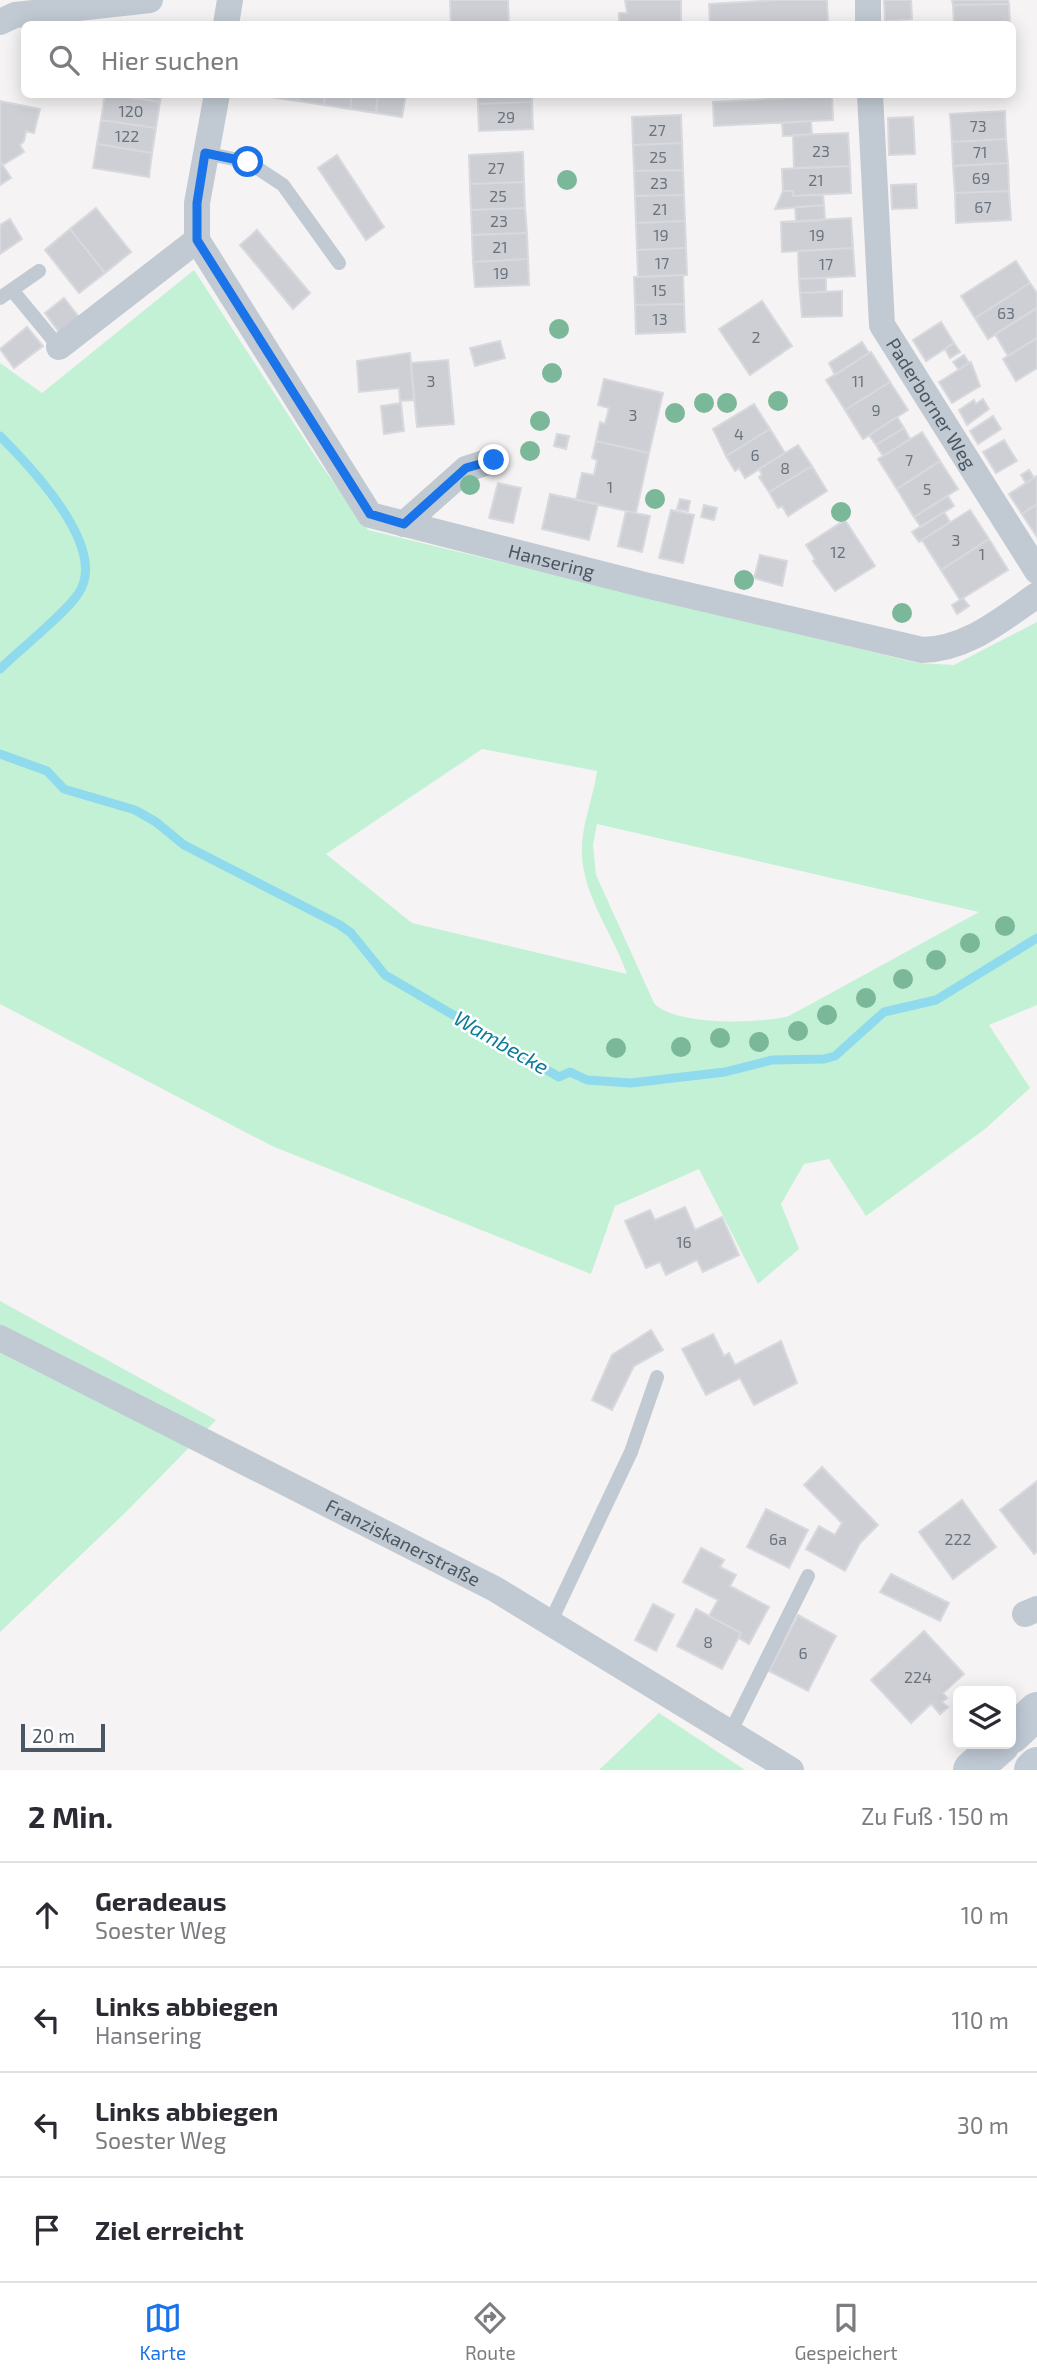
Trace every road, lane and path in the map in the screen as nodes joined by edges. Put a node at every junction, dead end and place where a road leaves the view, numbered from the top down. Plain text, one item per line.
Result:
1 (150, 0) edge
2 (230, 0) edge
3 (867, 0) edge
4 (226, 21) edge
5 (868, 21) edge
6 (0, 22) edge
7 (216, 98) edge
8 (870, 98) edge
9 (205, 153) junction
10 (197, 240) junction
11 (339, 263) dead end
12 (39, 271) dead end
13 (6, 294) edge
14 (59, 347) joint
15 (494, 460) dead end
16 (404, 524) junction
17 (1037, 571) edge
18 (1037, 595) edge
19 (0, 1338) edge
20 (657, 1377) dead end
21 (808, 1576) dead end
22 (550, 1623) junction
23 (1037, 1711) edge
24 (1016, 1730) edge
25 (730, 1733) junction
26 (995, 1749) edge
27 (1037, 1766) edge
28 (791, 1770) edge
29 (972, 1770) edge
30 (1033, 1770) edge

1 - 6 street
2 - 4 street
3 - 5 street
7 - 9 street
8 - 17 street, Paderborner Weg
9 - 10 street
9 - 11 lane
10 - 14 street
10 - 16 street, Hansering
12 - 13 lane
13 - 14 lane
15 - 16 street
16 - 18 street, Hansering
19 - 22 street, Franziskanerstraße
20 - 22 lane
21 - 25 lane
22 - 25 street, Franziskanerstraße
23 - 24 main road
25 - 28 street, Franziskanerstraße
26 - 29 main road
27 - 30 main road

